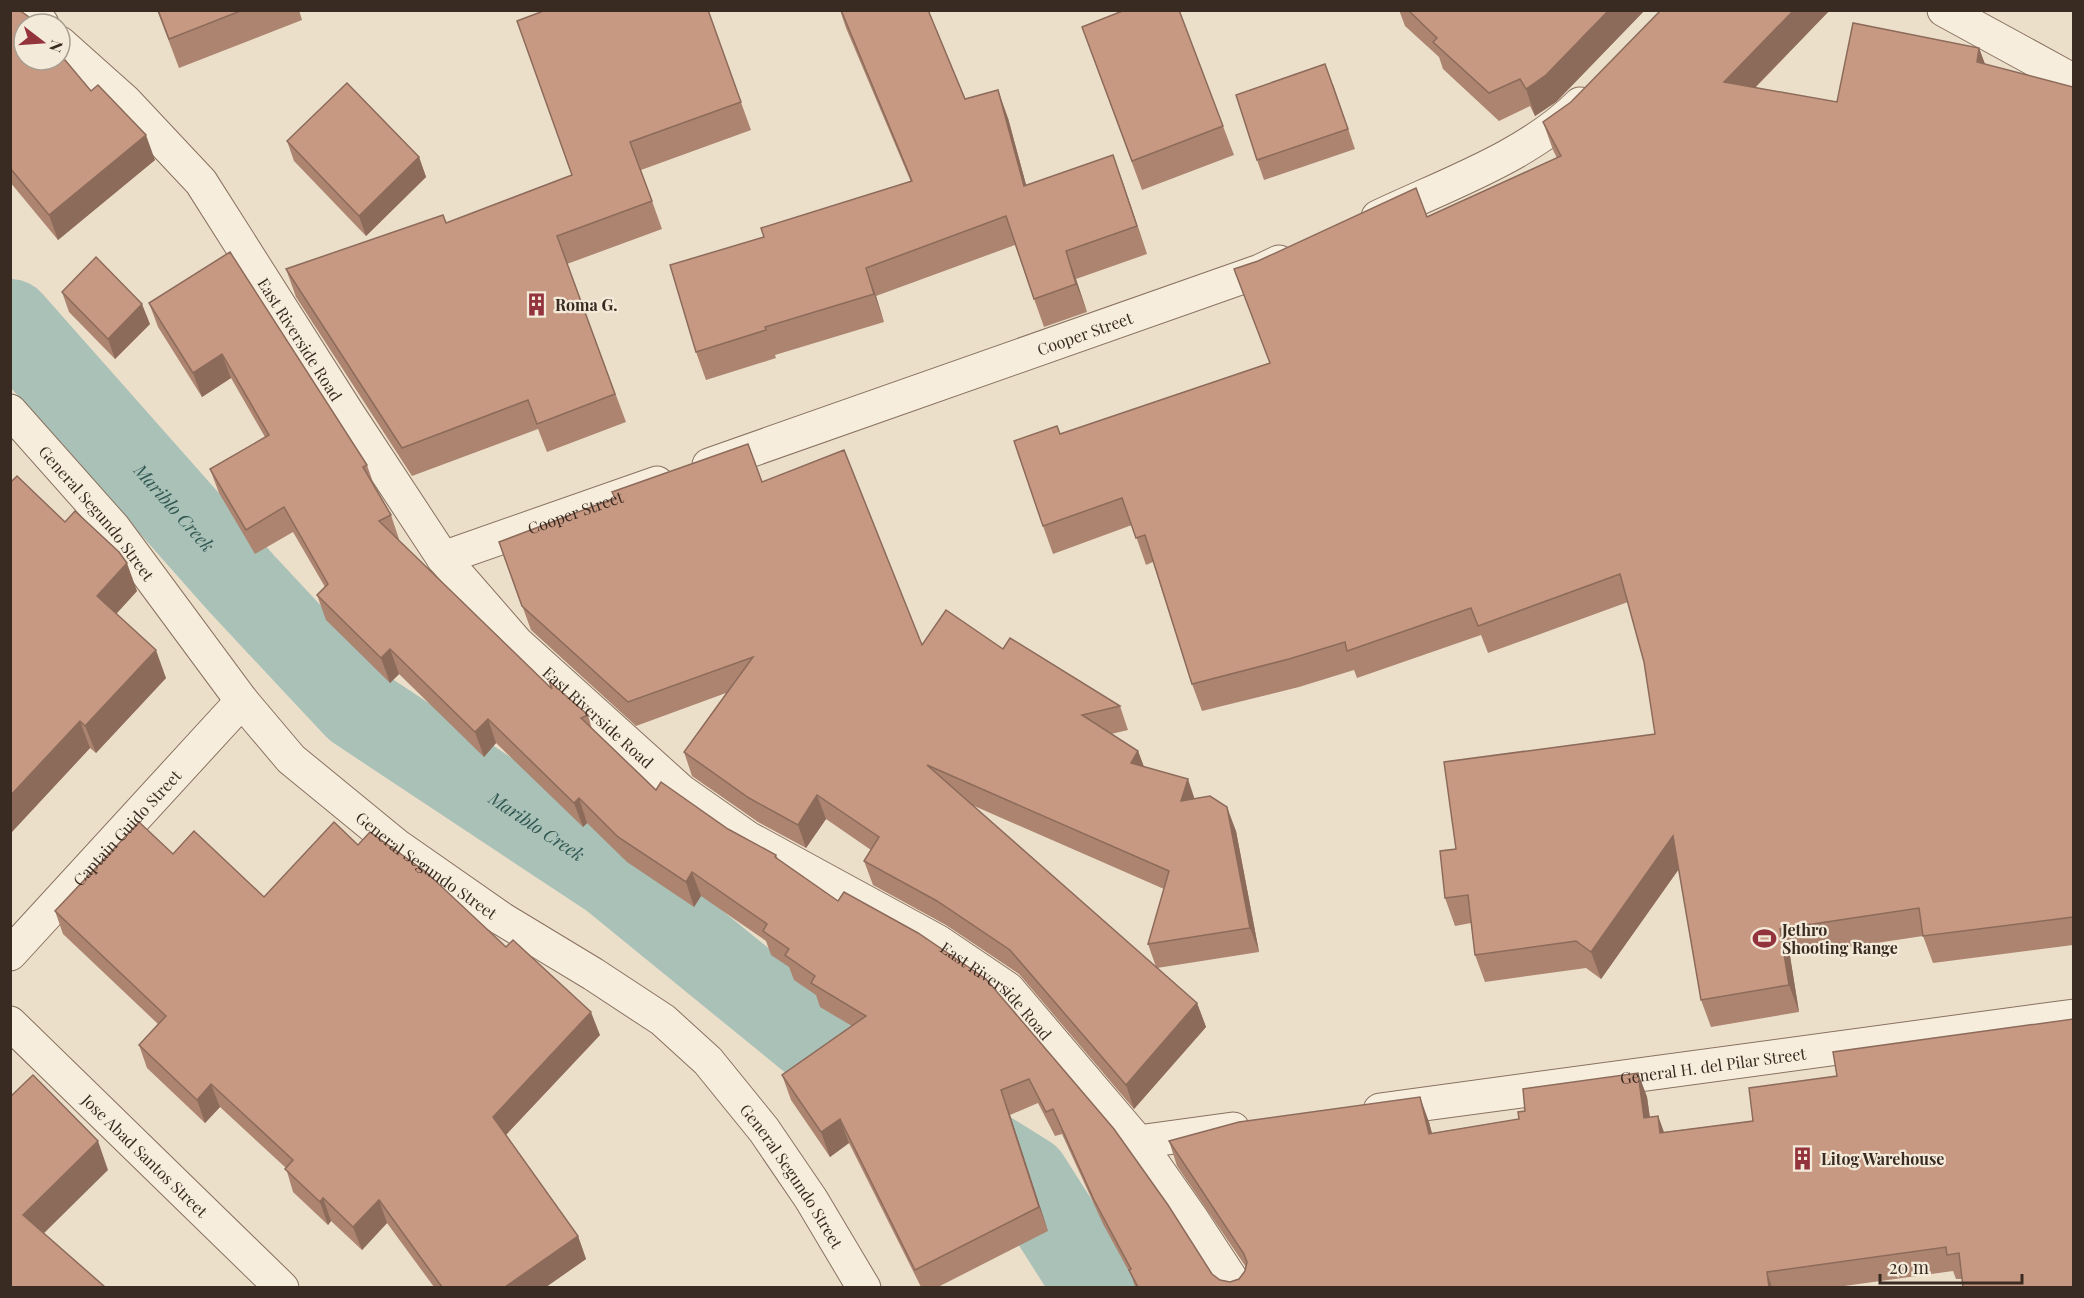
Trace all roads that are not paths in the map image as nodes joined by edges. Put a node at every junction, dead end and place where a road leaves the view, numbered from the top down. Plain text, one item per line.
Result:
1 (1944, 10) edge
2 (72, 54) edge
3 (2073, 81) edge
4 (1600, 84) edge
5 (1347, 231) edge
6 (1304, 251) edge
7 (10, 411) edge
8 (443, 558) junction
9 (242, 701) junction
10 (10, 954) edge
11 (2073, 1016) edge
12 (10, 1023) edge
13 (1351, 1113) edge
14 (1257, 1126) edge
15 (1138, 1142) junction
16 (282, 1287) edge
17 (864, 1287) edge
18 (1237, 1287) edge

1 - 3 street
2 - 8 street, East Riverside Road
4 - 5 street
6 - 8 street, Cooper Street
7 - 9 street, General Segundo Street
8 - 15 street, East Riverside Road
9 - 10 street, Captain Guido Street
9 - 17 street, General Segundo Street
11 - 13 street, General H. del Pilar Street
12 - 16 street, Jose Abad Santos Street
14 - 15 street
15 - 18 street, East Riverside Road

